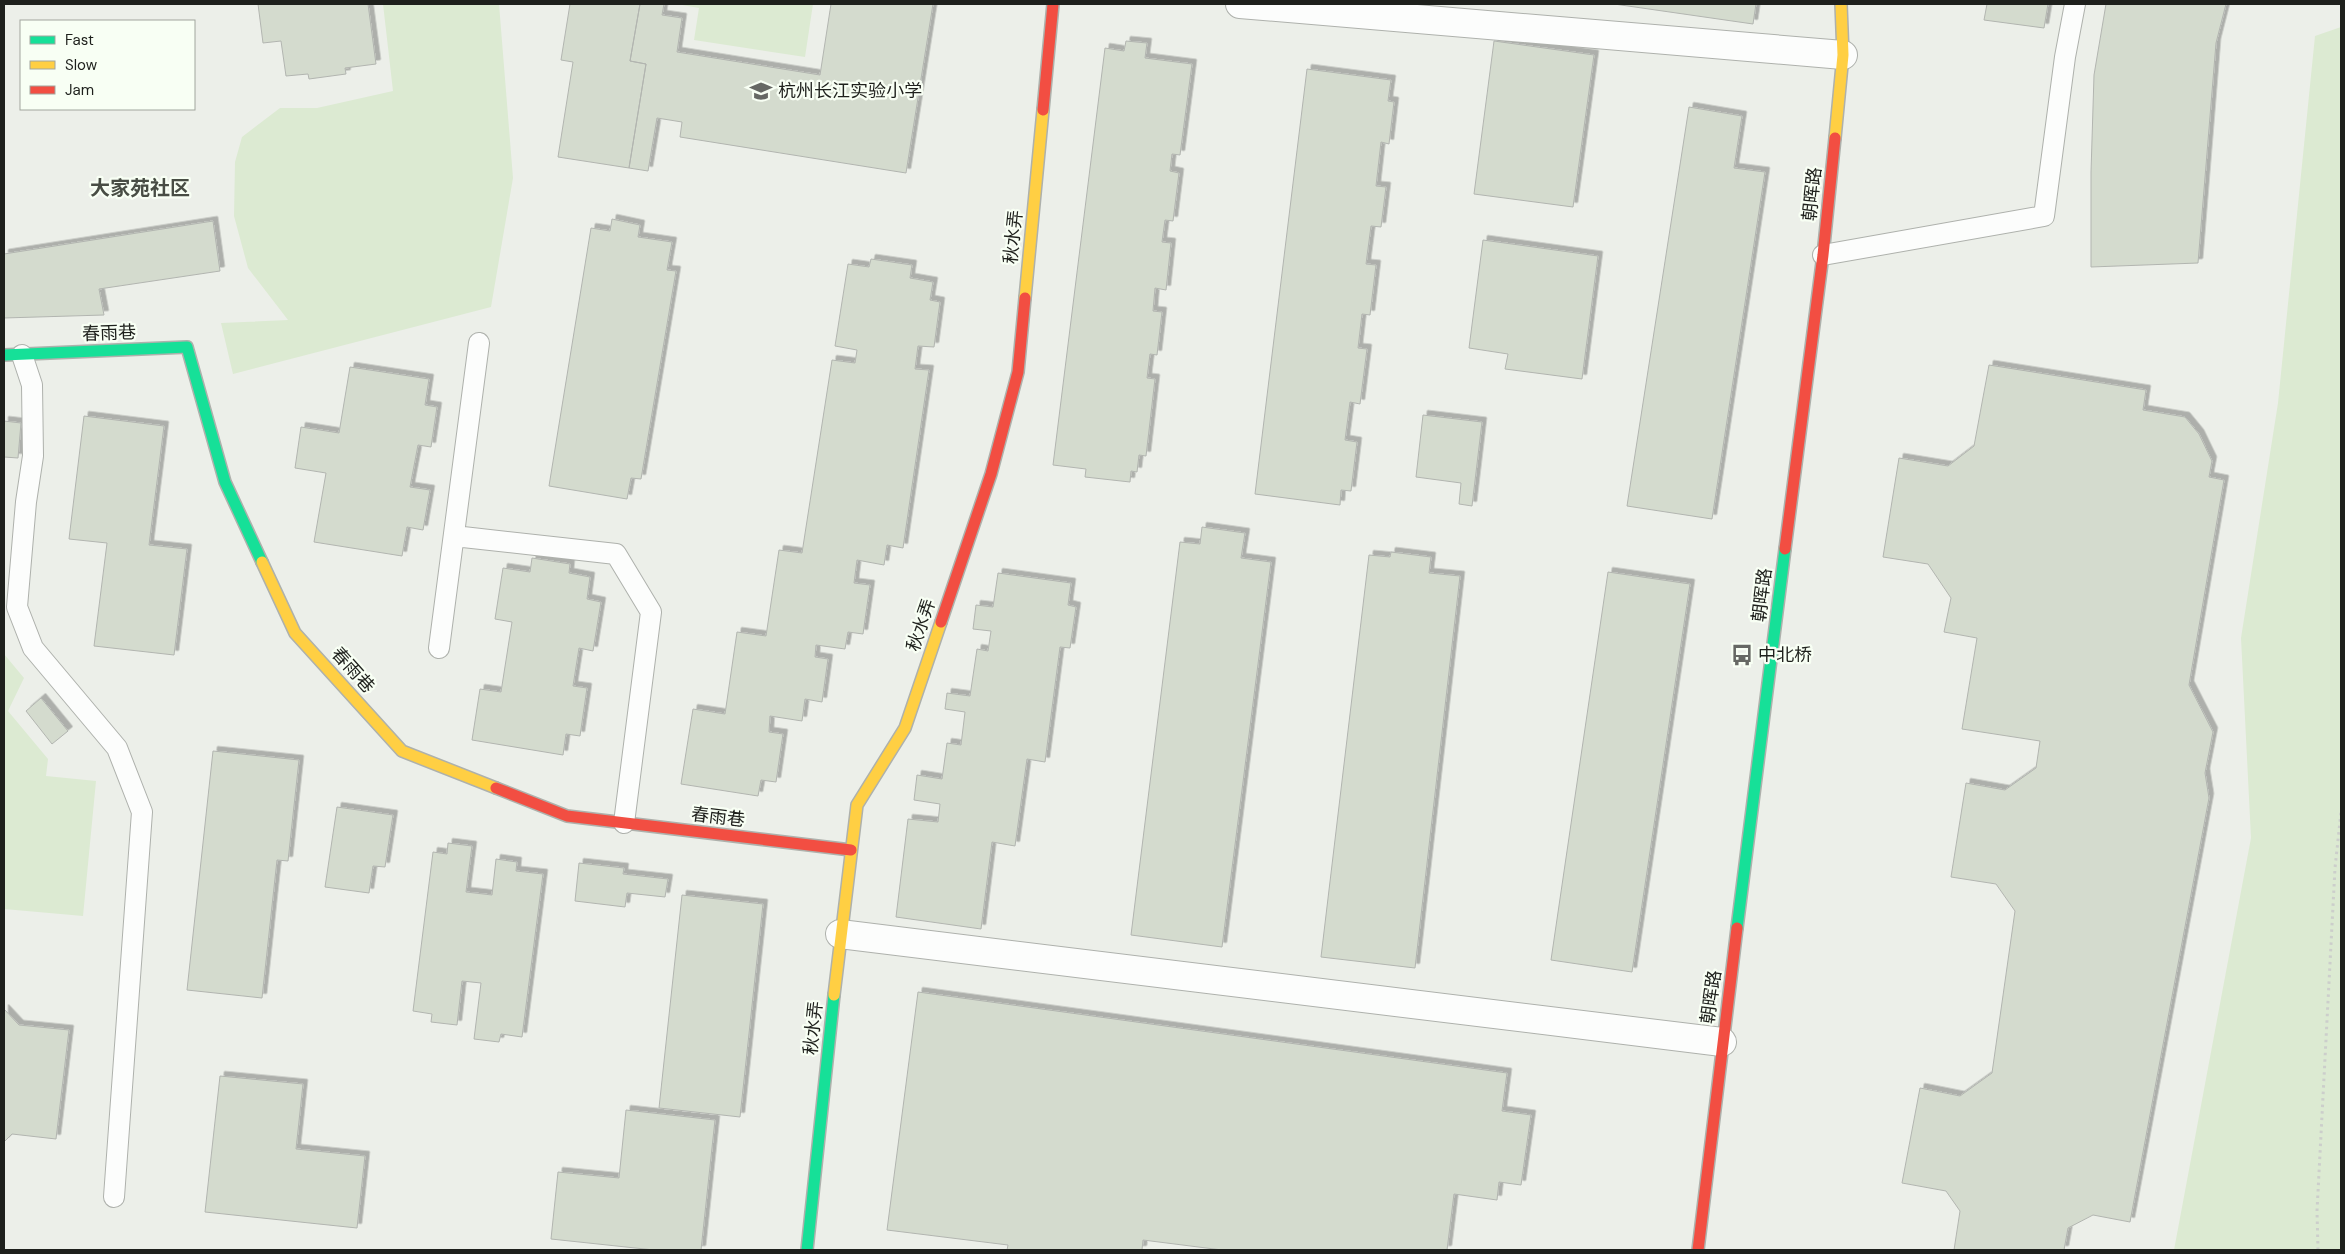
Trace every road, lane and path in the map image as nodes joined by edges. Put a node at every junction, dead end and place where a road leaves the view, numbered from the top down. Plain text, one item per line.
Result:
1 (1053, 4) edge
2 (1240, 4) edge
3 (1841, 4) edge
4 (2075, 4) edge
5 (1844, 56) junction
6 (1823, 255) junction
7 (479, 343) dead end
8 (13, 355) edge
9 (454, 536) junction
10 (439, 648) dead end
11 (2341, 812) edge
12 (624, 823) junction
13 (851, 850) junction
14 (840, 934) junction
15 (1722, 1042) junction
16 (114, 1196) dead end
17 (807, 1250) edge
18 (1698, 1250) edge
19 (2318, 1250) edge

1 - 13 street, 秋水弄
2 - 5 street
3 - 5 street, 朝晖路
4 - 6 lane
5 - 6 street, 朝晖路
6 - 15 street, 朝晖路
7 - 9 lane
8 - 12 street, 春雨巷
8 - 16 lane
9 - 10 lane
9 - 12 lane
11 - 19 path
12 - 13 street, 春雨巷
13 - 14 street, 秋水弄
14 - 15 street
14 - 17 street, 秋水弄
15 - 18 street, 朝晖路

